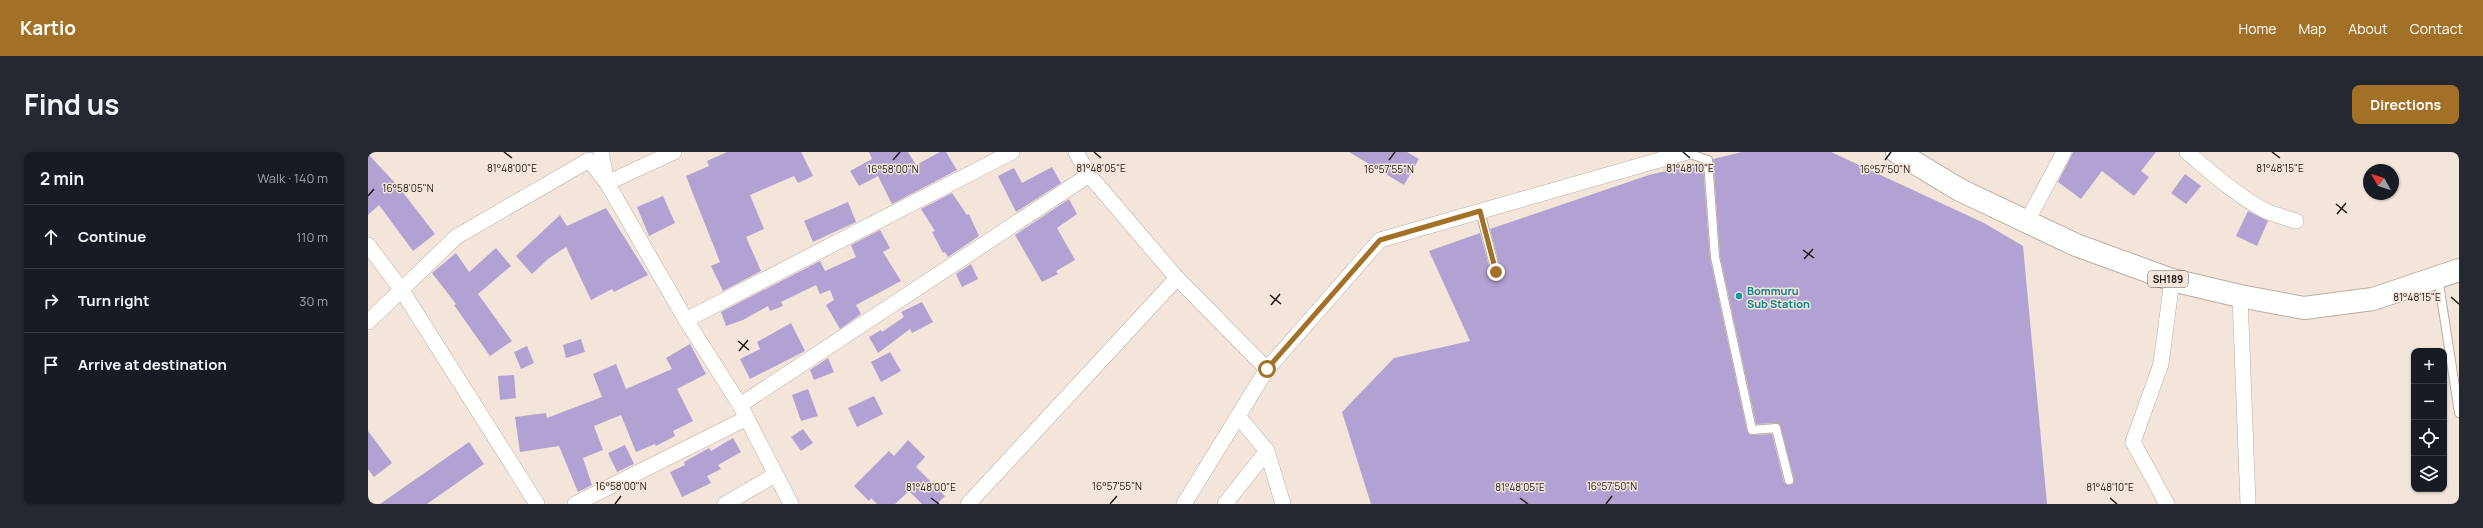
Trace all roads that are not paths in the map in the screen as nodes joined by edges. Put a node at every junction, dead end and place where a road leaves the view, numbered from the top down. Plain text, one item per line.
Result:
1 (601, 152) edge
2 (674, 152) edge
3 (1012, 152) edge
4 (1076, 152) edge
5 (1687, 152) edge
6 (1897, 152) edge
7 (2064, 152) edge
8 (2187, 152) edge
9 (1089, 175) junction
10 (607, 183) junction
11 (1480, 211) junction
12 (2296, 221) dead end
13 (2026, 223) junction
14 (368, 245) edge
15 (2459, 270) edge
16 (1496, 272) dead end
17 (2438, 277) junction
18 (1177, 278) junction
19 (2172, 280) junction
20 (401, 289) junction
21 (2240, 296) junction
22 (686, 320) junction
23 (368, 322) edge
24 (1267, 369) junction
25 (743, 412) junction
26 (2459, 413) edge
27 (1238, 416) junction
28 (1267, 451) junction
29 (775, 475) junction
30 (1789, 480) dead end
31 (972, 502) edge
32 (1227, 502) edge
33 (537, 504) edge
34 (575, 504) edge
35 (725, 504) edge
36 (791, 504) edge
37 (1184, 504) edge
38 (1283, 504) edge
39 (2167, 504) edge
40 (2248, 504) edge

1 - 10 street
2 - 10 street
3 - 22 street
4 - 9 street
5 - 11 street
5 - 30 lane
6 - 13 main road, SH189
7 - 13 street
8 - 12 street
9 - 18 street
9 - 25 street
10 - 20 street
10 - 22 street
11 - 16 lane
11 - 24 street
13 - 19 main road, SH189
14 - 20 street
15 - 17 main road, SH189
17 - 21 main road, SH189
17 - 26 lane
18 - 24 street
18 - 31 street
19 - 21 main road, SH189
19 - 39 street
20 - 23 street
20 - 33 street
21 - 40 street
22 - 25 street
24 - 27 street
25 - 29 street
25 - 34 street
27 - 28 street
27 - 37 street
28 - 32 street
28 - 38 street
29 - 35 street
29 - 36 street

